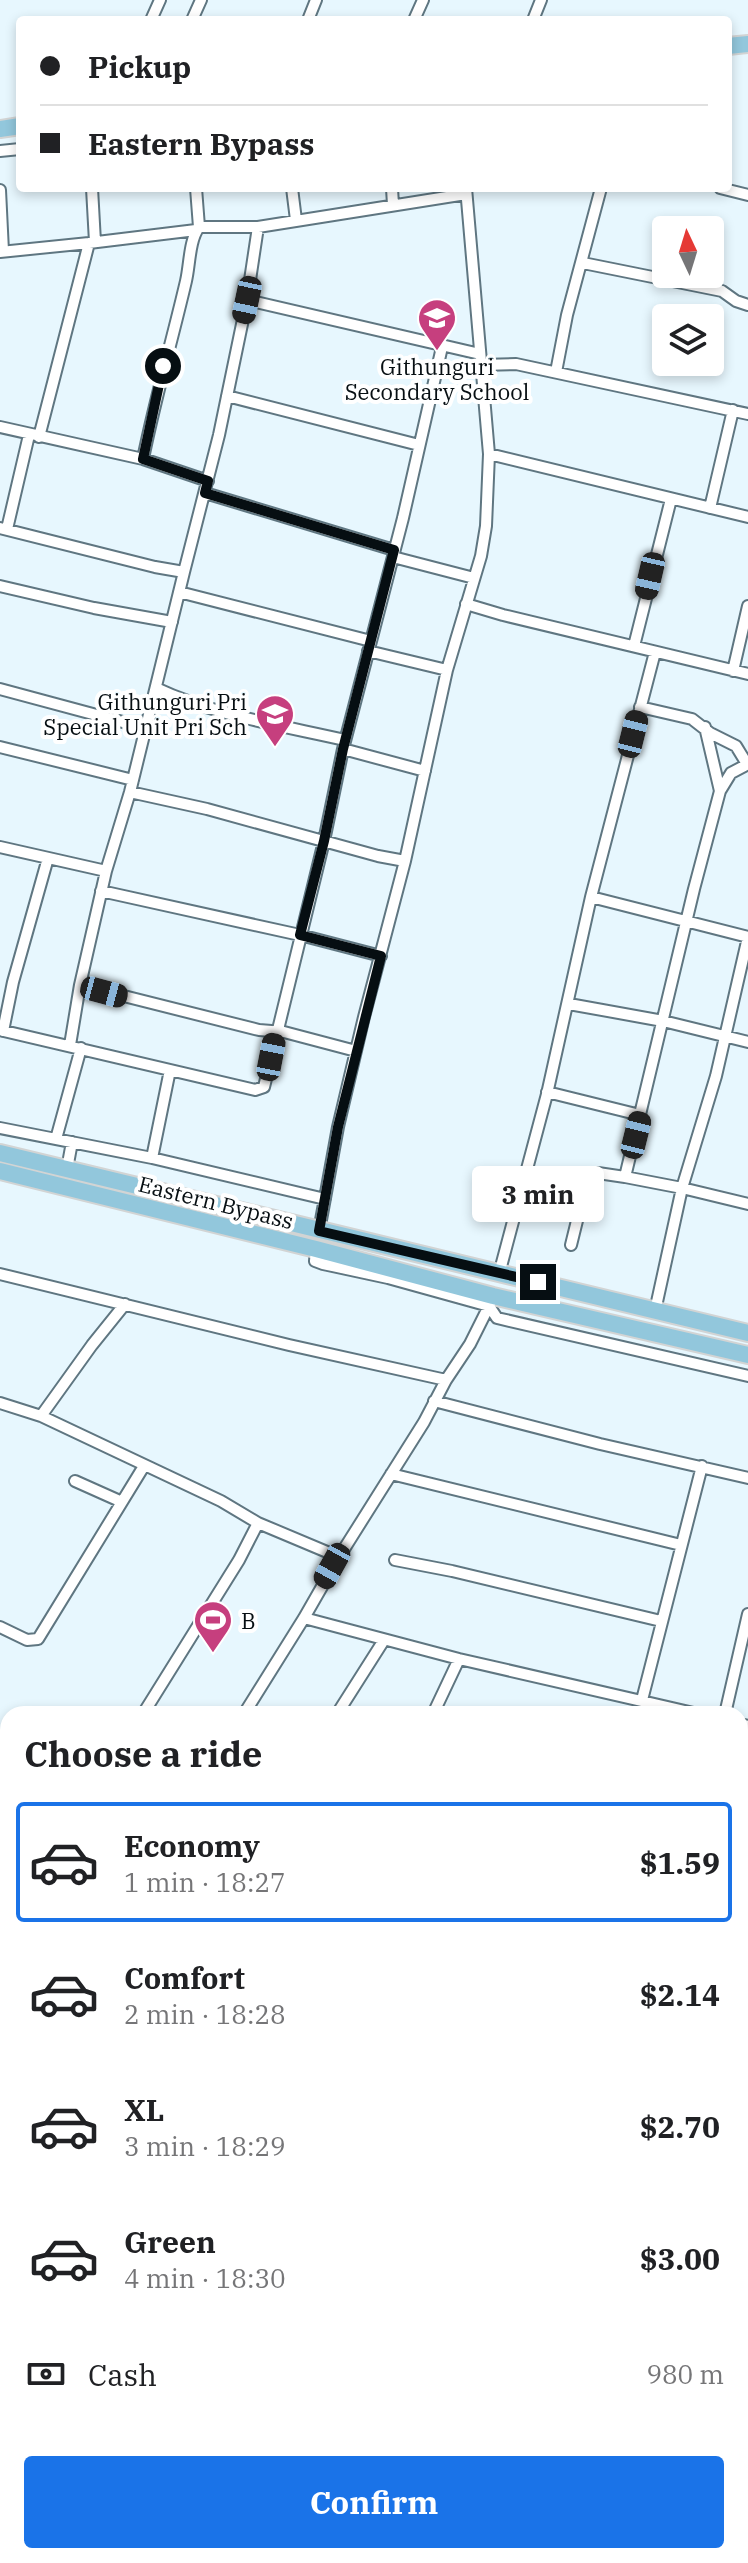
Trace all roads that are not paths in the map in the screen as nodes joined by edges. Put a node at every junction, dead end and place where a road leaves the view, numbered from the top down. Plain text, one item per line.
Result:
1 (0, 190) edge
2 (92, 192) edge
3 (196, 192) edge
4 (292, 192) edge
5 (392, 192) edge
6 (461, 192) edge
7 (466, 192) edge
8 (600, 192) edge
9 (393, 205) junction
10 (296, 220) junction
11 (258, 227) junction
12 (197, 228) junction
13 (92, 243) junction
14 (1, 251) edge
15 (583, 263) junction
16 (247, 300) junction
17 (748, 305) edge
18 (442, 347) junction
19 (480, 359) junction
20 (556, 372) junction
21 (227, 396) junction
22 (733, 410) junction
23 (748, 414) edge
24 (0, 427) edge
25 (34, 436) junction
26 (419, 445) junction
27 (489, 454) junction
28 (143, 459) junction
29 (208, 481) junction
30 (205, 493) junction
31 (671, 499) junction
32 (710, 508) junction
33 (748, 517) edge
34 (3, 528) edge
35 (394, 554) junction
36 (184, 572) junction
37 (474, 578) junction
38 (0, 586) edge
39 (179, 592) junction
40 (466, 604) junction
41 (748, 606) edge
42 (172, 622) junction
43 (369, 646) junction
44 (634, 646) junction
45 (655, 652) junction
46 (447, 670) junction
47 (733, 671) junction
48 (748, 674) edge
49 (156, 688) junction
50 (0, 689) edge
51 (640, 707) junction
52 (705, 727) junction
53 (145, 728) junction
54 (344, 745) junction
55 (0, 747) edge
56 (748, 764) edge
57 (425, 771) junction
58 (133, 780) junction
59 (720, 791) junction
60 (130, 792) junction
61 (324, 841) junction
62 (0, 847) edge
63 (48, 858) junction
64 (405, 861) junction
65 (106, 871) junction
66 (101, 891) junction
67 (591, 897) junction
68 (686, 921) junction
69 (300, 935) junction
70 (748, 937) edge
71 (381, 956) junction
72 (80, 985) junction
73 (569, 1004) junction
74 (663, 1021) junction
75 (1, 1030) edge
76 (276, 1032) junction
77 (725, 1037) junction
78 (748, 1042) edge
79 (75, 1047) junction
80 (356, 1051) junction
81 (170, 1070) junction
82 (547, 1092) junction
83 (640, 1115) junction
84 (0, 1128) edge
85 (56, 1139) junction
86 (72, 1142) junction
87 (0, 1153) edge
88 (152, 1158) junction
89 (67, 1169) junction
90 (0, 1171) edge
91 (625, 1177) junction
92 (682, 1188) junction
93 (325, 1199) junction
94 (748, 1204) edge
95 (319, 1231) junction
96 (571, 1245) dead end
97 (316, 1249) junction
98 (438, 1259) junction
99 (0, 1274) edge
100 (499, 1274) junction
101 (432, 1280) junction
102 (491, 1301) junction
103 (125, 1304) junction
104 (655, 1311) junction
105 (627, 1327) junction
106 (748, 1333) edge
107 (621, 1346) junction
108 (748, 1355) edge
109 (748, 1376) edge
110 (446, 1380) junction
111 (434, 1401) junction
112 (0, 1403) edge
113 (41, 1416) junction
114 (144, 1466) junction
115 (702, 1466) junction
116 (391, 1474) junction
117 (748, 1478) edge
118 (75, 1481) dead end
119 (122, 1502) junction
120 (258, 1523) junction
121 (681, 1545) junction
122 (339, 1557) junction
123 (395, 1560) dead end
124 (748, 1614) edge
125 (304, 1618) junction
126 (661, 1621) junction
127 (0, 1627) edge
128 (384, 1640) junction
129 (459, 1659) junction
130 (642, 1700) junction
131 (148, 1706) edge
132 (249, 1706) edge
133 (342, 1706) edge
134 (437, 1706) edge
135 (666, 1706) edge
136 (727, 1706) edge

1 - 14 street
2 - 13 street
3 - 12 street
4 - 10 street
5 - 9 street
6 - 9 street
7 - 19 street
8 - 15 street
9 - 10 street
10 - 11 street
11 - 12 street
11 - 16 street
12 - 13 street
12 - 28 street
13 - 14 street
13 - 25 street
15 - 17 street
15 - 20 street
16 - 18 street
16 - 21 street
18 - 19 street
18 - 26 street
19 - 20 street
19 - 27 street
20 - 22 street
21 - 26 street
21 - 29 street
22 - 23 street
22 - 32 street
24 - 25 street
25 - 28 street
25 - 34 street
26 - 35 street
27 - 31 street
27 - 37 street
28 - 29 street
29 - 30 street
30 - 35 street
30 - 36 street
31 - 32 street
31 - 44 street
32 - 33 street
34 - 36 street
35 - 37 street
35 - 43 street
36 - 39 street
37 - 40 street
38 - 42 street
39 - 42 street
39 - 43 street
40 - 44 street
40 - 46 street
41 - 47 street
42 - 49 street
43 - 46 street
43 - 54 street
44 - 45 street
45 - 47 street
45 - 51 street
46 - 57 street
47 - 48 street
49 - 53 street
49 - 54 street
50 - 53 street
51 - 52 street
51 - 67 street
52 - 56 street
52 - 59 street
53 - 58 street
54 - 57 street
54 - 61 street
55 - 58 street
56 - 59 street
57 - 64 street
58 - 60 street
59 - 68 street
60 - 61 street
60 - 65 street
61 - 64 street
61 - 69 street
62 - 63 street
63 - 65 street
63 - 75 street
64 - 71 street
65 - 66 street
66 - 69 street
66 - 72 street
67 - 68 street
67 - 73 street
68 - 70 street
68 - 74 street
69 - 71 street
69 - 76 street
70 - 77 street
71 - 80 street
72 - 76 street
72 - 79 street
73 - 74 street
73 - 82 street
74 - 77 street
74 - 83 street
75 - 79 street
76 - 80 street
76 - 81 street
77 - 78 street
77 - 92 street
79 - 81 street
79 - 85 street
80 - 93 street
81 - 88 street
82 - 83 street
82 - 100 street
83 - 91 street
84 - 85 street
85 - 86 street
86 - 88 street
86 - 89 street
87 - 89 main road, Eastern Bypass
88 - 93 street
89 - 95 main road, Eastern Bypass
90 - 97 main road, Eastern Bypass
91 - 92 street
91 - 96 street
92 - 94 street
92 - 104 street
93 - 95 street
95 - 98 main road, Eastern Bypass
97 - 101 main road, Eastern Bypass
97 - 102 street
98 - 100 main road, Eastern Bypass
98 - 101 main road
99 - 103 street
100 - 104 main road, Eastern Bypass
101 - 102 main road, Eastern Bypass
102 - 105 main road, Eastern Bypass
102 - 107 street
102 - 110 street
103 - 110 street
103 - 113 street
104 - 106 main road, Eastern Bypass
105 - 107 street
105 - 108 main road, Eastern Bypass
107 - 109 street
110 - 111 street
111 - 115 street
111 - 116 street
112 - 113 street
113 - 114 street
114 - 119 street
114 - 120 street
115 - 117 street
115 - 121 street
116 - 121 street
116 - 122 street
118 - 119 street
119 - 127 street
120 - 122 street
120 - 131 street
121 - 126 street
122 - 125 street
123 - 126 street
124 - 136 street
125 - 128 street
125 - 132 street
126 - 130 street
128 - 129 street
128 - 133 street
129 - 130 street
129 - 134 street
130 - 135 street

